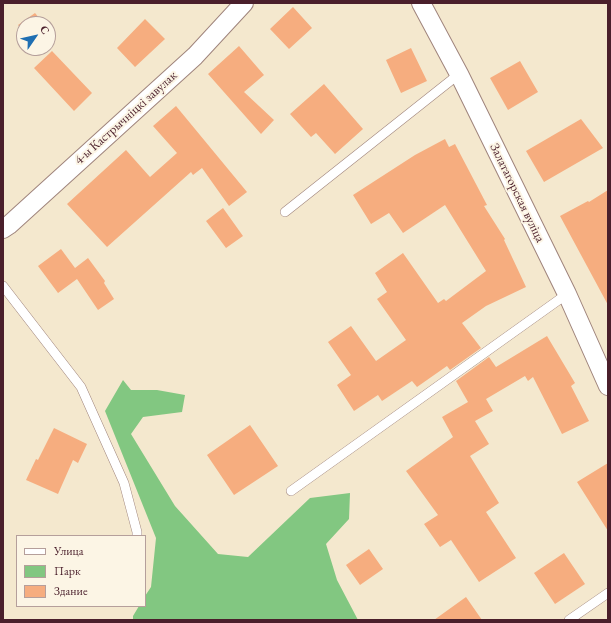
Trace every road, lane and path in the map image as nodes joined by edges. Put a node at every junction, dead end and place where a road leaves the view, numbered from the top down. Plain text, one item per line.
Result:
1 (244, 3) edge
2 (421, 3) edge
3 (459, 74) junction
4 (285, 212) dead end
5 (3, 229) edge
6 (3, 286) edge
7 (567, 294) junction
8 (606, 377) edge
9 (291, 491) dead end
10 (137, 535) edge
11 (608, 593) edge
12 (569, 620) edge

1 - 5 street, 4-ы Кастрычніцкі завулак
2 - 3 street, Залатагорская вуліца
3 - 4 lane
3 - 7 street, Залатагорская вуліца
6 - 10 lane
7 - 8 street, Залатагорская вуліца
7 - 9 lane
11 - 12 lane

